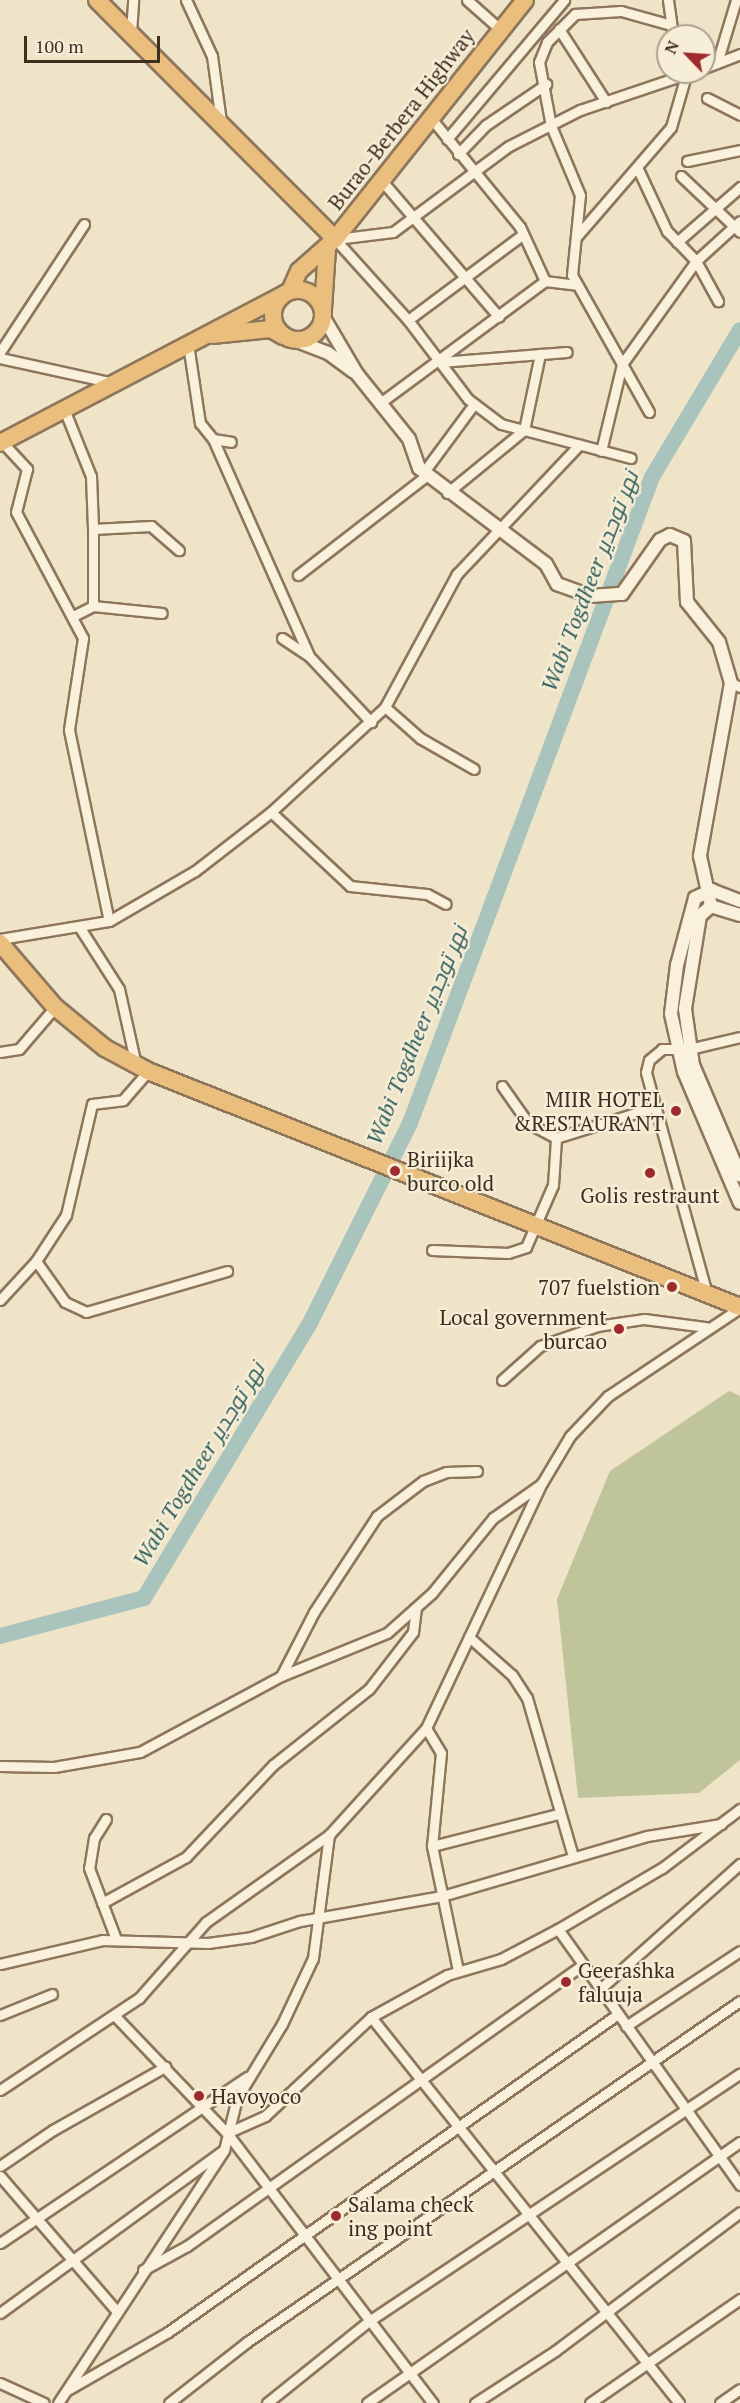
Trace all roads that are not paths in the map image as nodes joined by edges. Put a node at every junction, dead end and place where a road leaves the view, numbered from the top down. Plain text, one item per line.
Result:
1 (97, 0) edge
2 (133, 0) edge
3 (186, 0) edge
4 (466, 0) edge
5 (564, 0) edge
6 (668, 0) edge
7 (516, 4) edge
8 (738, 4) edge
9 (668, 24) joint
10 (559, 29) junction
11 (501, 30) junction
12 (131, 32) junction
13 (740, 54) edge
14 (717, 63) joint
15 (546, 84) junction
16 (656, 84) edge
17 (685, 84) edge
18 (707, 98) dead end
19 (606, 102) junction
20 (740, 115) edge
21 (430, 117) junction
22 (551, 126) junction
23 (222, 127) junction
24 (447, 139) junction
25 (740, 150) edge
26 (458, 154) junction
27 (687, 161) dead end
28 (637, 166) junction
29 (474, 174) junction
30 (681, 176) dead end
31 (382, 181) junction
32 (740, 187) edge
33 (716, 209) junction
34 (413, 217) junction
35 (84, 224) dead end
36 (738, 227) edge
37 (522, 235) junction
38 (576, 237) junction
39 (677, 242) junction
40 (331, 244) junction
41 (696, 261) junction
42 (465, 278) junction
43 (545, 282) junction
44 (577, 285) junction
45 (287, 293) junction
46 (718, 301) dead end
47 (323, 313) junction
48 (499, 317) junction
49 (408, 320) junction
50 (206, 336) junction
51 (290, 339) junction
52 (188, 344) junction
53 (0, 352) edge
54 (567, 352) dead end
55 (540, 354) junction
56 (0, 358) edge
57 (440, 362) junction
58 (622, 364) junction
59 (357, 375) junction
60 (116, 384) junction
61 (380, 403) junction
62 (474, 404) junction
63 (64, 410) junction
64 (649, 412) dead end
65 (524, 430) junction
66 (213, 439) junction
67 (231, 442) dead end
68 (1, 443) edge
69 (579, 445) junction
70 (601, 451) junction
71 (631, 458) dead end
72 (425, 474) junction
73 (447, 493) junction
74 (93, 530) junction
75 (499, 533) junction
76 (179, 550) dead end
77 (298, 575) dead end
78 (93, 606) junction
79 (162, 613) dead end
80 (75, 615) junction
81 (282, 638) dead end
82 (309, 656) junction
83 (736, 685) edge
84 (385, 707) junction
85 (371, 722) junction
86 (474, 770) dead end
87 (271, 812) junction
88 (705, 890) junction
89 (740, 901) edge
90 (446, 904) dead end
91 (711, 906) junction
92 (740, 915) edge
93 (109, 921) junction
94 (80, 928) junction
95 (0, 939) edge
96 (0, 944) edge
97 (55, 1007) junction
98 (740, 1036) edge
99 (682, 1049) junction
100 (0, 1052) edge
101 (142, 1068) junction
102 (502, 1086) dead end
103 (652, 1108) junction
104 (556, 1138) junction
105 (722, 1149) junction
106 (740, 1175) edge
107 (740, 1203) edge
108 (538, 1226) junction
109 (432, 1250) dead end
110 (36, 1261) junction
111 (227, 1271) dead end
112 (706, 1294) junction
113 (0, 1299) edge
114 (740, 1308) edge
115 (706, 1327) junction
116 (502, 1380) dead end
117 (477, 1471) dead end
118 (542, 1483) junction
119 (416, 1609) junction
120 (468, 1637) junction
121 (281, 1676) junction
122 (426, 1728) junction
123 (0, 1766) edge
124 (740, 1809) edge
125 (558, 1814) junction
126 (106, 1819) dead end
127 (722, 1824) junction
128 (329, 1835) junction
129 (432, 1846) junction
130 (573, 1856) junction
131 (740, 1864) edge
132 (442, 1896) junction
133 (102, 1903) junction
134 (319, 1919) junction
135 (558, 1929) junction
136 (116, 1939) junction
137 (189, 1941) junction
138 (740, 1951) edge
139 (0, 1964) edge
140 (582, 1965) junction
141 (458, 1970) junction
142 (600, 1989) junction
143 (52, 1994) dead end
144 (740, 2001) edge
145 (618, 2014) junction
146 (0, 2015) edge
147 (115, 2016) junction
148 (371, 2017) junction
149 (626, 2026) junction
150 (652, 2063) junction
151 (165, 2067) junction
152 (254, 2072) junction
153 (740, 2074) edge
154 (422, 2079) junction
155 (0, 2090) edge
156 (202, 2103) junction
157 (684, 2111) junction
158 (456, 2127) junction
159 (227, 2133) junction
160 (740, 2142) edge
161 (224, 2150) junction
162 (718, 2157) junction
163 (0, 2166) edge
164 (491, 2172) junction
165 (0, 2176) edge
166 (740, 2185) edge
167 (267, 2189) junction
168 (740, 2212) edge
169 (528, 2215) junction
170 (32, 2218) junction
171 (302, 2235) junction
172 (0, 2243) edge
173 (73, 2256) junction
174 (565, 2265) junction
175 (141, 2271) junction
176 (336, 2280) junction
177 (740, 2299) edge
178 (115, 2309) junction
179 (0, 2313) edge
180 (604, 2313) junction
181 (369, 2321) junction
182 (646, 2362) junction
183 (410, 2372) junction
184 (0, 2383) edge
185 (69, 2389) junction
186 (740, 2389) edge
187 (44, 2403) edge
188 (58, 2403) edge
189 (169, 2403) edge
190 (267, 2403) edge
191 (367, 2403) edge
192 (433, 2403) edge
193 (475, 2403) edge
194 (590, 2403) edge
195 (679, 2403) edge
196 (720, 2403) edge

1 - 12 highway, Burao-Berbera Highway
2 - 12 street
3 - 23 street
4 - 11 street
5 - 24 street
6 - 9 street
7 - 11 highway, Burao-Berbera Highway
8 - 14 street
9 - 10 street
10 - 15 street
10 - 19 street
11 - 21 highway, Burao-Berbera Highway
12 - 23 highway, Burao-Berbera Highway
13 - 14 street
15 - 22 street
15 - 26 street
16 - 19 street
17 - 28 street
18 - 20 street
19 - 22 street
21 - 24 street
21 - 31 highway, Burao-Berbera Highway
22 - 29 street
22 - 38 street
23 - 40 highway, Burao-Berbera Highway
24 - 26 street
25 - 27 street
26 - 29 street
28 - 38 street
28 - 39 street
29 - 34 street
29 - 37 street
30 - 33 street
31 - 34 street
31 - 40 highway, Burao-Berbera Highway
32 - 33 street
33 - 36 street
33 - 39 street
34 - 40 street
34 - 42 street
35 - 53 street
36 - 41 street
37 - 42 street
37 - 43 street
38 - 44 street
39 - 41 street
40 - 45 highway
40 - 47 highway
40 - 49 street
41 - 46 street
41 - 58 street
42 - 48 street
42 - 49 street
43 - 44 street
43 - 48 street
44 - 58 street
45 - 47 highway
45 - 50 highway
45 - 51 highway
47 - 51 highway
47 - 59 street
48 - 57 street
49 - 57 street
50 - 51 highway
50 - 52 highway
51 - 59 street
52 - 60 highway
52 - 66 street
54 - 55 street
55 - 57 street
55 - 65 street
56 - 60 street
57 - 61 street
57 - 62 street
58 - 64 street
58 - 70 street
59 - 61 street
60 - 63 highway
61 - 72 street
62 - 65 street
62 - 72 street
63 - 68 highway
63 - 74 street
65 - 69 street
65 - 73 street
66 - 67 street
66 - 82 street
68 - 80 street
69 - 70 street
69 - 75 street
70 - 71 street
72 - 73 street
72 - 77 street
73 - 75 street
74 - 76 street
74 - 78 street
75 - 83 street
75 - 84 street
78 - 79 street
78 - 80 street
80 - 93 street
81 - 82 street
82 - 85 street
83 - 88 street
84 - 85 street
84 - 86 street
85 - 87 street
87 - 90 street
87 - 93 street
88 - 89 street
88 - 91 street
88 - 99 street
91 - 92 street
91 - 99 street
93 - 94 street
94 - 95 street
94 - 101 street
96 - 97 highway
97 - 100 street
97 - 101 highway
98 - 99 street
99 - 103 street
99 - 105 street
101 - 108 highway
101 - 110 street
102 - 104 street
103 - 104 street
103 - 112 street
104 - 108 street
105 - 106 street
105 - 107 street
108 - 109 street
108 - 112 highway
110 - 111 street
110 - 113 street
112 - 114 highway
114 - 115 street
115 - 116 street
115 - 118 street
117 - 121 street
118 - 119 street
118 - 120 street
119 - 121 street
119 - 133 street
120 - 122 street
120 - 125 street
121 - 123 street
122 - 128 street
122 - 129 street
124 - 127 street
125 - 129 street
125 - 130 street
126 - 133 street
127 - 130 street
127 - 135 street
128 - 134 street
128 - 137 street
129 - 132 street
130 - 132 street
131 - 142 street
132 - 134 street
132 - 141 street
133 - 136 street
134 - 137 street
134 - 152 street
135 - 140 street
135 - 141 street
136 - 137 street
136 - 139 street
137 - 147 street
138 - 149 street
140 - 142 street
140 - 154 street
141 - 148 street
142 - 145 street
143 - 146 street
144 - 150 street
145 - 149 street
145 - 158 street
147 - 151 street
147 - 155 street
148 - 154 street
148 - 159 street
149 - 150 street
150 - 157 street
150 - 164 street
151 - 156 street
151 - 163 street
152 - 156 street
152 - 159 street
153 - 157 street
154 - 158 street
154 - 167 street
156 - 159 street
156 - 170 street
157 - 162 street
157 - 169 street
158 - 164 street
158 - 171 street
159 - 161 street
159 - 167 street
160 - 162 street
161 - 173 street
161 - 175 street
162 - 166 street
162 - 174 street
164 - 169 street
164 - 176 street
165 - 170 street
167 - 171 street
167 - 175 street
168 - 180 street
169 - 174 street
169 - 181 street
170 - 172 street
170 - 173 street
171 - 176 street
171 - 185 street
173 - 178 street
173 - 179 street
174 - 180 street
174 - 183 street
175 - 178 street
176 - 181 street
176 - 189 street
177 - 182 street
178 - 185 street
180 - 182 street
180 - 193 street
181 - 183 street
181 - 190 street
182 - 194 street
182 - 195 street
183 - 191 street
183 - 192 street
184 - 187 street
185 - 188 street
186 - 196 street

